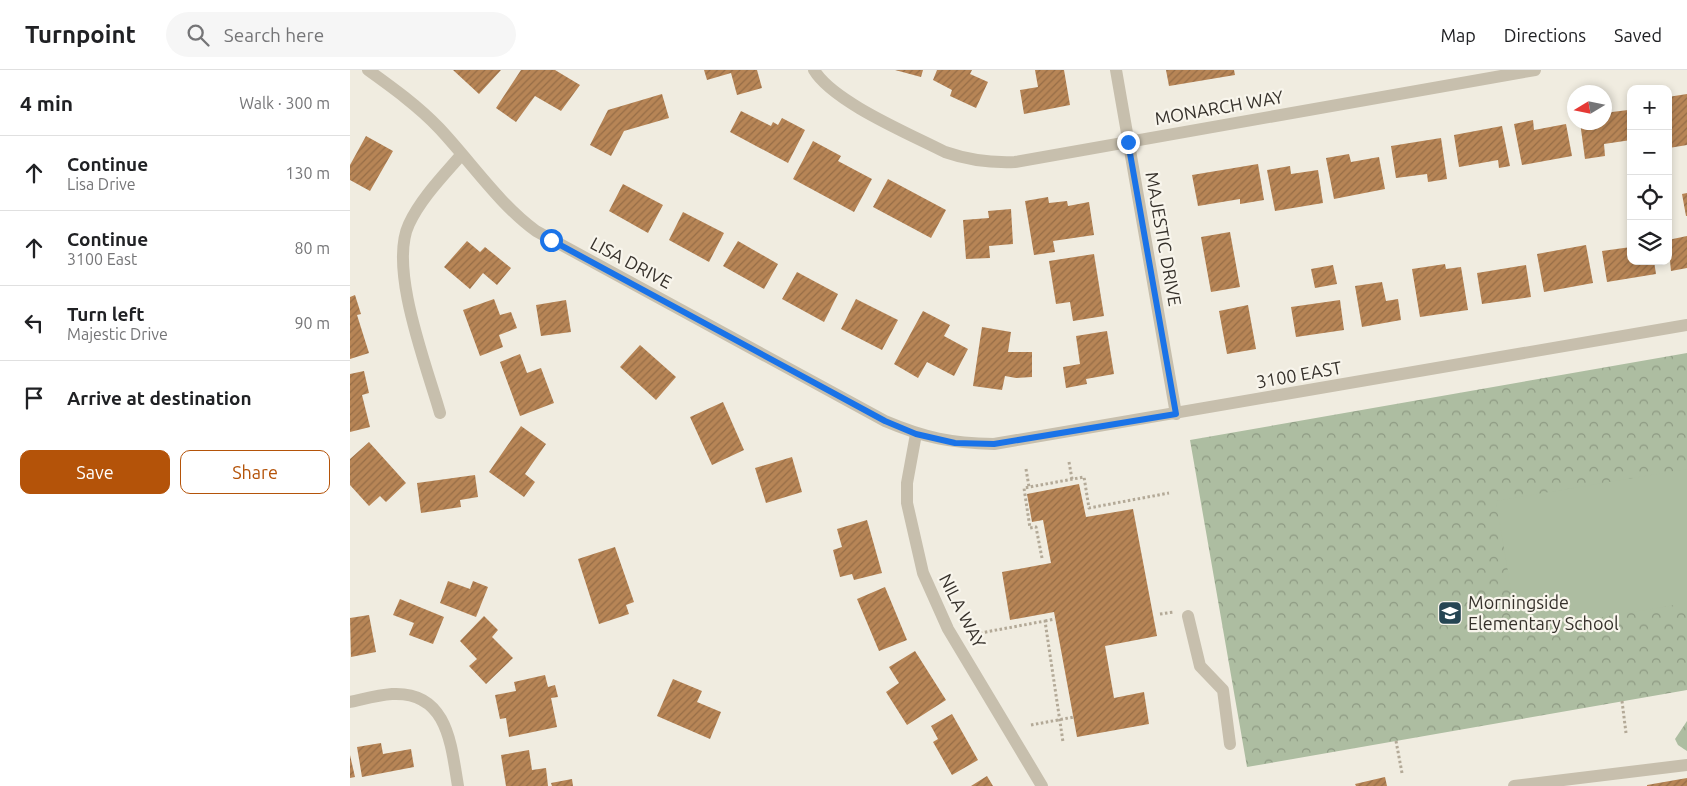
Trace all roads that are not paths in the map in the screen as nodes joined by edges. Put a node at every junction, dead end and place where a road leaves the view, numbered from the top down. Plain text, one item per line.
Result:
1 (368, 70) edge
2 (814, 70) edge
3 (1116, 70) edge
4 (1535, 70) edge
5 (1128, 142) junction
6 (462, 154) junction
7 (1687, 325) edge
8 (440, 413) dead end
9 (1176, 414) junction
10 (916, 434) junction
11 (1188, 616) dead end
12 (350, 702) edge
13 (1230, 744) dead end
14 (1687, 765) edge
15 (458, 786) edge
16 (1042, 786) edge
17 (1514, 786) edge

1 - 6 street, LISA DRIVE
2 - 5 street, MONARCH WAY
3 - 5 street, MAJESTIC DRIVE
4 - 5 street, MONARCH WAY
5 - 9 street, MAJESTIC DRIVE
6 - 8 street
6 - 10 street, LISA DRIVE
7 - 9 street, 3100 EAST
9 - 10 street, 3100 EAST
10 - 16 street, NILA WAY
11 - 13 street
12 - 15 street
14 - 17 street

